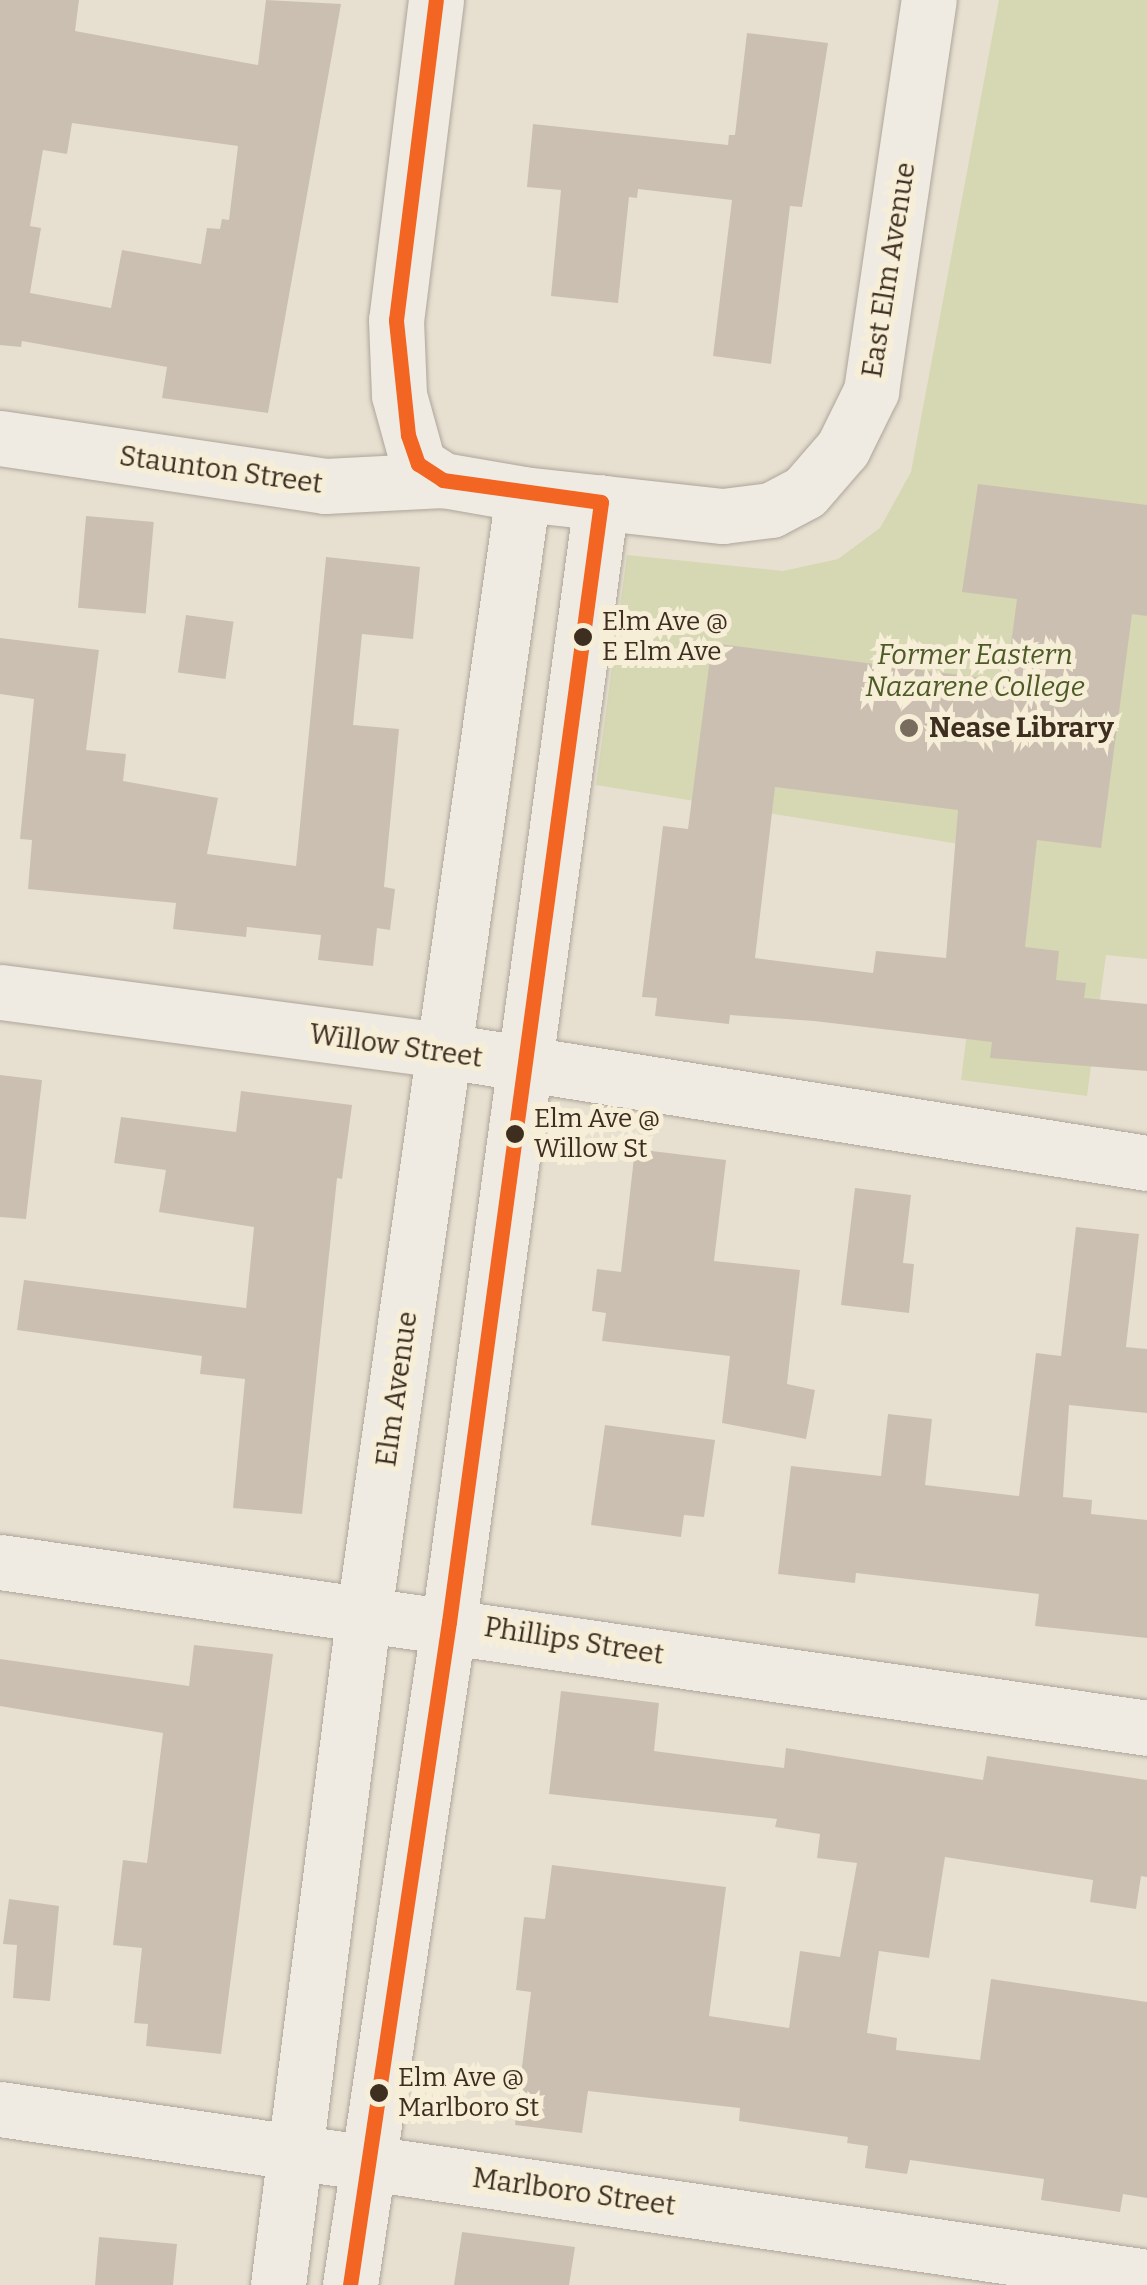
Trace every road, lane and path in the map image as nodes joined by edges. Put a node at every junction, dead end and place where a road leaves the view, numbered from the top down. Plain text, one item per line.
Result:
1 (436, 0) edge
2 (929, 0) edge
3 (0, 438) edge
4 (442, 480) junction
5 (523, 494) junction
6 (601, 502) junction
7 (0, 992) edge
8 (446, 1051) junction
9 (523, 1066) junction
10 (1147, 1163) edge
11 (0, 1562) edge
12 (364, 1612) junction
13 (449, 1622) junction
14 (1147, 1728) edge
15 (0, 2109) edge
16 (298, 2151) junction
17 (368, 2161) junction
18 (1147, 2277) edge
19 (278, 2285) edge
20 (350, 2285) edge

1 - 4 street
2 - 6 street, East Elm Avenue
3 - 4 street, Staunton Street
4 - 5 street, Staunton Street
5 - 6 street, East Elm Avenue
5 - 8 street, Elm Avenue
6 - 9 street
7 - 8 street, Willow Street
8 - 9 street, Willow Street
8 - 12 street, Elm Avenue
9 - 10 street, Willow Street
9 - 13 street
11 - 12 street, Phillips Street
12 - 13 street, Phillips Street
12 - 16 street, Elm Avenue
13 - 14 street, Phillips Street
13 - 17 street
15 - 16 street, Marlboro Street
16 - 17 street, Marlboro Street
16 - 19 street, Elm Avenue
17 - 18 street, Marlboro Street
17 - 20 street

